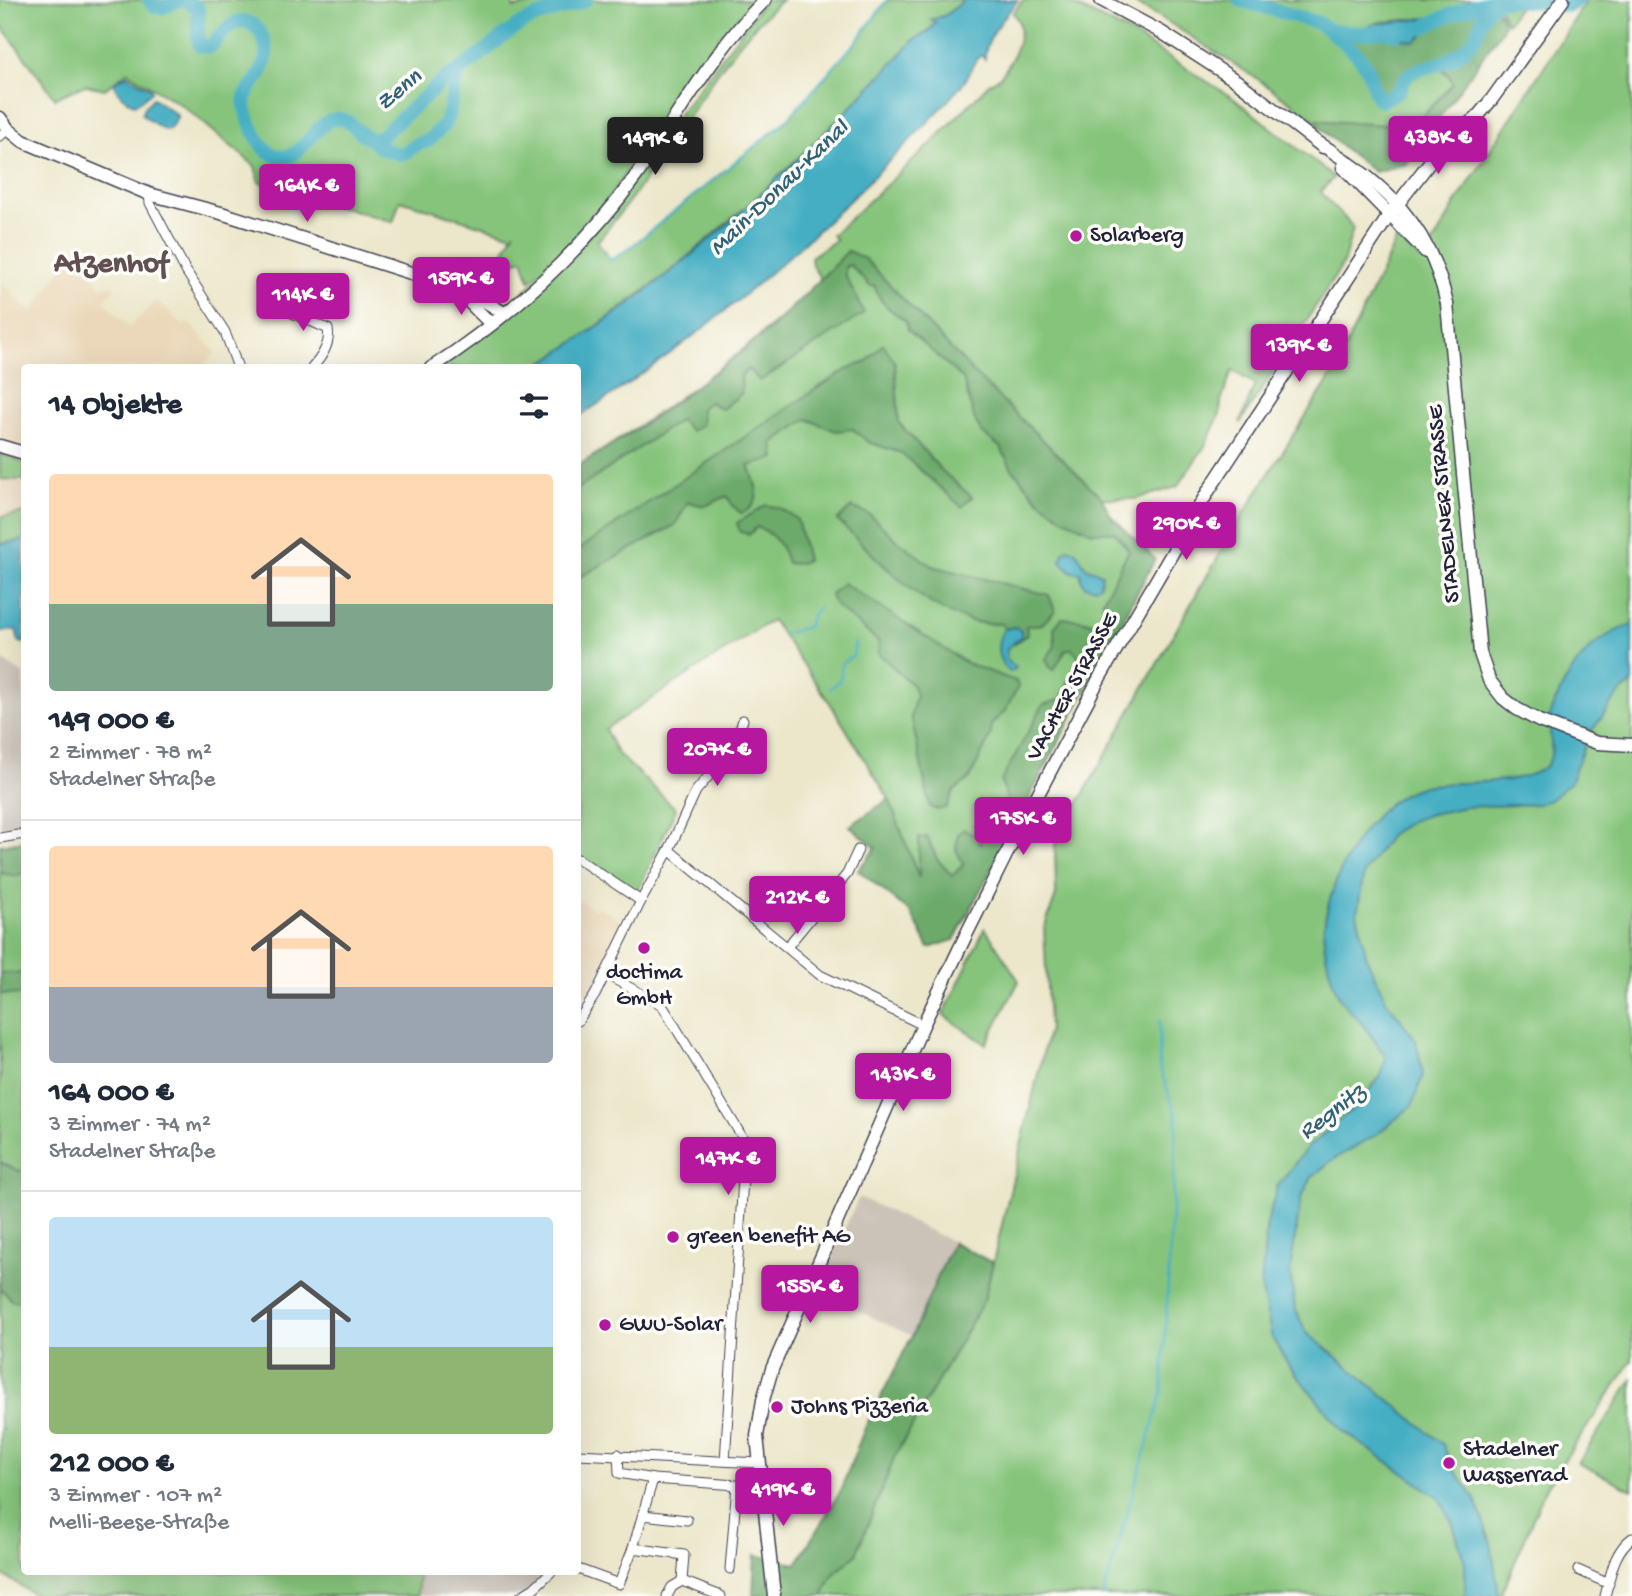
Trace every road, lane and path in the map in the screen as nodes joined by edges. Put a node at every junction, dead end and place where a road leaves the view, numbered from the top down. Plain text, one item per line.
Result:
1 (765, 0) edge
2 (1101, 0) edge
3 (1563, 0) edge
4 (3, 128) edge
5 (1319, 143) junction
6 (149, 194) junction
7 (1398, 203) junction
8 (1390, 214) junction
9 (1433, 260) junction
10 (453, 287) junction
11 (286, 306) dead end
12 (504, 313) junction
13 (491, 324) junction
14 (237, 364) edge
15 (315, 364) edge
16 (436, 364) edge
17 (0, 446) edge
18 (21, 452) edge
19 (743, 720) dead end
20 (1632, 745) edge
21 (21, 834) edge
22 (0, 838) edge
23 (669, 850) junction
24 (858, 850) dead end
25 (581, 861) edge
26 (641, 901) junction
27 (788, 947) junction
28 (605, 974) junction
29 (581, 1016) edge
30 (923, 1025) junction
31 (581, 1454) edge
32 (618, 1454) junction
33 (726, 1461) junction
34 (759, 1463) junction
35 (653, 1479) junction
36 (643, 1515) junction
37 (687, 1520) dead end
38 (1632, 1538) edge
39 (633, 1548) junction
40 (730, 1569) dead end
41 (581, 1570) edge
42 (1578, 1570) dead end
43 (548, 1575) edge
44 (682, 1581) junction
45 (1609, 1584) junction
46 (521, 1596) edge
47 (667, 1596) edge
48 (721, 1596) edge
49 (774, 1596) edge
50 (1605, 1596) edge

1 - 12 street
2 - 5 street, STADELNER STRASSE
3 - 7 street, VACHER STRASSE
4 - 6 street
5 - 7 street, STADELNER STRASSE
5 - 8 street, STADELNER STRASSE
6 - 10 street
6 - 14 street
7 - 8 street, VACHER STRASSE
7 - 9 street, STADELNER STRASSE
8 - 9 street, STADELNER STRASSE
8 - 30 street, VACHER STRASSE
9 - 20 street, STADELNER STRASSE
10 - 12 street
10 - 13 street
11 - 15 street
12 - 13 street
13 - 16 street
17 - 18 street
19 - 23 street
21 - 22 street
23 - 26 street
23 - 27 street
24 - 27 street
25 - 26 street
26 - 28 street
27 - 30 street
28 - 29 street
28 - 33 street
30 - 34 street, VACHER STRASSE
31 - 32 street
32 - 33 street
32 - 35 street
33 - 34 street
34 - 49 street, VACHER STRASSE
35 - 36 street
35 - 40 street
36 - 37 street
36 - 39 street
38 - 45 street
39 - 41 street
39 - 44 street
42 - 45 street
43 - 46 street
44 - 47 street
44 - 48 street
45 - 50 street

